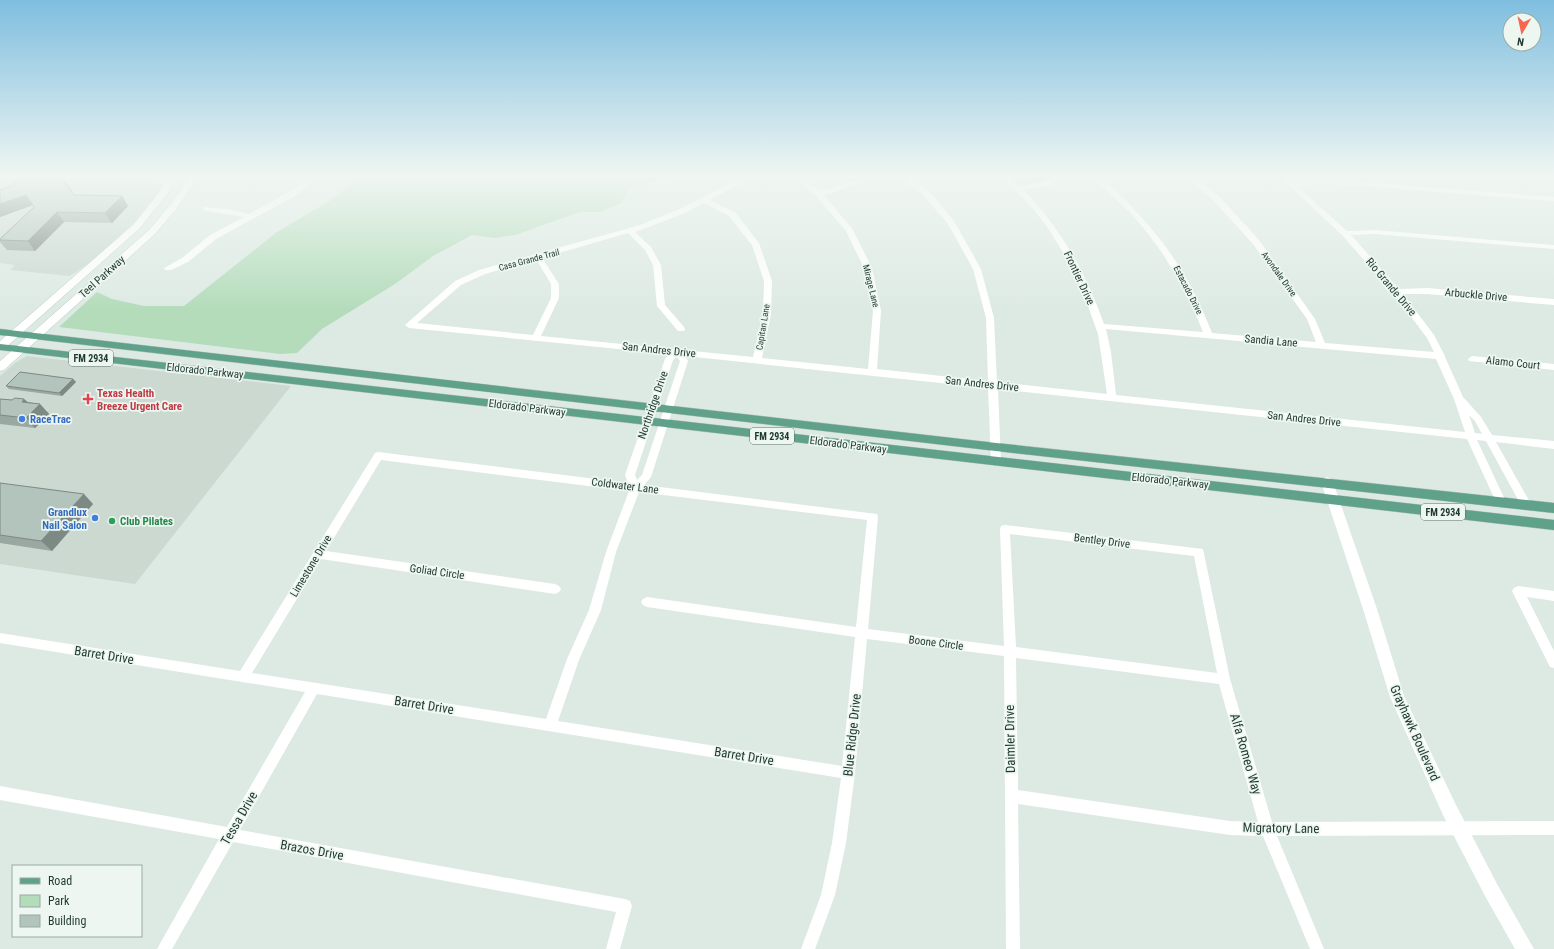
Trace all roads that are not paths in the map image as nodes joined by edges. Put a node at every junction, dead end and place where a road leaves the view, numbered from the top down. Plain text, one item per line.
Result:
1 (141, 221) edge
2 (162, 221) edge
3 (243, 221) edge
4 (656, 221) edge
5 (738, 221) edge
6 (842, 221) edge
7 (950, 221) edge
8 (1046, 221) edge
9 (1142, 221) edge
10 (1237, 221) edge
11 (1332, 221) edge
12 (630, 231) junction
13 (1345, 233) junction
14 (125, 237) junction
15 (144, 240) junction
16 (1554, 247) edge
17 (538, 257) junction
18 (168, 268) dead end
19 (1397, 292) junction
20 (1554, 302) edge
21 (409, 324) joint
22 (1101, 326) junction
23 (681, 329) dead end
24 (0, 332) edge
25 (16, 334) junction
26 (1208, 335) junction
27 (36, 336) junction
28 (536, 338) junction
29 (1322, 346) junction
30 (0, 347) edge
31 (20, 350) junction
32 (678, 352) junction
33 (1441, 356) junction
34 (224, 357) junction
35 (1472, 359) dead end
36 (757, 360) junction
37 (1554, 367) edge
38 (0, 368) edge
39 (212, 371) junction
40 (872, 372) junction
41 (994, 385) junction
42 (1112, 398) junction
43 (1459, 399) junction
44 (652, 407) junction
45 (668, 409) junction
46 (648, 422) junction
47 (663, 424) junction
48 (1471, 437) junction
49 (1490, 439) junction
50 (1554, 445) edge
51 (996, 446) junction
52 (378, 456) joint
53 (996, 462) junction
54 (1327, 482) junction
55 (635, 488) junction
56 (1333, 498) junction
57 (1501, 502) junction
58 (1526, 504) junction
59 (1554, 508) edge
60 (873, 517) joint
61 (1554, 525) edge
62 (1005, 529) joint
63 (1199, 552) joint
64 (318, 554) junction
65 (555, 589) dead end
66 (1554, 596) edge
67 (647, 602) dead end
68 (862, 633) junction
69 (0, 638) edge
70 (1010, 652) junction
71 (1554, 663) edge
72 (244, 677) junction
73 (1224, 679) junction
74 (314, 688) junction
75 (550, 725) junction
76 (848, 772) junction
77 (0, 792) edge
78 (1011, 796) junction
79 (1459, 828) junction
80 (1554, 828) edge
81 (1267, 829) junction
82 (230, 835) junction
83 (164, 949) edge
84 (614, 949) edge
85 (808, 949) edge
86 (1013, 949) edge
87 (1317, 949) edge
88 (1525, 949) edge

1 - 14 main road, Teel Parkway
2 - 15 main road, Teel Parkway
3 - 18 street
4 - 12 street, Casa Grande Trail
5 - 36 street, Capitan Lane
6 - 40 street, Mirage Lane
7 - 41 street
8 - 22 street, Frontier Drive
9 - 26 street, Estacado Drive
10 - 29 street, Avondale Drive
11 - 13 street, Rio Grande Drive
12 - 17 street, Casa Grande Trail
12 - 23 street
13 - 16 street
13 - 19 street, Rio Grande Drive
14 - 15 main road
14 - 25 main road, Teel Parkway
15 - 27 main road, Teel Parkway
17 - 21 street, Casa Grande Trail
17 - 28 street
19 - 20 street, Arbuckle Drive
19 - 33 street, Rio Grande Drive
21 - 28 street, San Andres Drive
22 - 26 street, Sandia Lane
22 - 42 street, Frontier Drive
24 - 25 main road, Eldorado Parkway / FM 2934
25 - 27 main road, Eldorado Parkway / FM 2934
25 - 30 main road, Teel Parkway
26 - 29 street, Sandia Lane
27 - 31 main road, Teel Parkway
27 - 34 main road, Eldorado Parkway / FM 2934
28 - 32 street, San Andres Drive
29 - 33 street, Sandia Lane
30 - 31 main road, Eldorado Parkway / FM 2934
31 - 38 main road, Teel Parkway
31 - 39 main road, Eldorado Parkway / FM 2934
32 - 36 street, San Andres Drive
32 - 44 street, Northridge Drive
32 - 45 street, Northridge Drive
33 - 43 street, Rio Grande Drive
34 - 39 main road
34 - 44 main road, Eldorado Parkway / FM 2934
35 - 37 street, Alamo Court
36 - 40 street, San Andres Drive
39 - 46 main road, Eldorado Parkway / FM 2934
40 - 41 street, San Andres Drive
41 - 42 street, San Andres Drive
41 - 51 street
42 - 48 street, San Andres Drive
43 - 48 street, Rio Grande Drive
43 - 49 street, Rio Grande Drive
44 - 45 main road, Eldorado Parkway / FM 2934
44 - 46 street, Northridge Drive
45 - 47 street, Northridge Drive
45 - 51 main road, Eldorado Parkway / FM 2934
46 - 47 main road, Eldorado Parkway / FM 2934
46 - 55 street, Northridge Drive
47 - 53 main road, Eldorado Parkway / FM 2934
47 - 55 street, Northridge Drive
48 - 49 street, San Andres Drive
48 - 57 street, Rio Grande Drive
49 - 50 street, San Andres Drive
49 - 58 street, Rio Grande Drive
51 - 53 street
51 - 54 main road, Eldorado Parkway / FM 2934
52 - 55 street, Coldwater Lane
52 - 64 street, Limestone Drive
53 - 56 main road, Eldorado Parkway / FM 2934
54 - 56 main road, Grayhawk Boulevard
54 - 57 main road, Eldorado Parkway / FM 2934
55 - 60 street, Coldwater Lane
55 - 75 street, Northridge Drive
56 - 61 main road, Eldorado Parkway / FM 2934
56 - 79 main road, Grayhawk Boulevard
57 - 58 main road, Eldorado Parkway / FM 2934
58 - 59 main road, Eldorado Parkway / FM 2934
60 - 68 street, Blue Ridge Drive
62 - 63 street, Bentley Drive
62 - 70 street, Daimler Drive
63 - 73 street, Alfa Romeo Way
64 - 65 street, Goliad Circle
64 - 72 street, Limestone Drive
66 - 71 street
67 - 68 street, Boone Circle
68 - 70 street, Boone Circle
68 - 76 street, Blue Ridge Drive
69 - 72 street, Barret Drive
70 - 73 street, Boone Circle
70 - 78 street, Daimler Drive
72 - 74 street, Barret Drive
73 - 81 street, Alfa Romeo Way
74 - 75 street, Barret Drive
74 - 82 street, Tessa Drive
75 - 76 street, Barret Drive
76 - 85 street, Blue Ridge Drive
77 - 82 street, Brazos Drive
78 - 81 street, Migratory Lane
78 - 86 street, Daimler Drive
79 - 80 street, Migratory Lane
79 - 81 street, Migratory Lane
79 - 88 main road, Grayhawk Boulevard
81 - 87 street, Alfa Romeo Way
82 - 83 street, Tessa Drive
82 - 84 street, Brazos Drive

